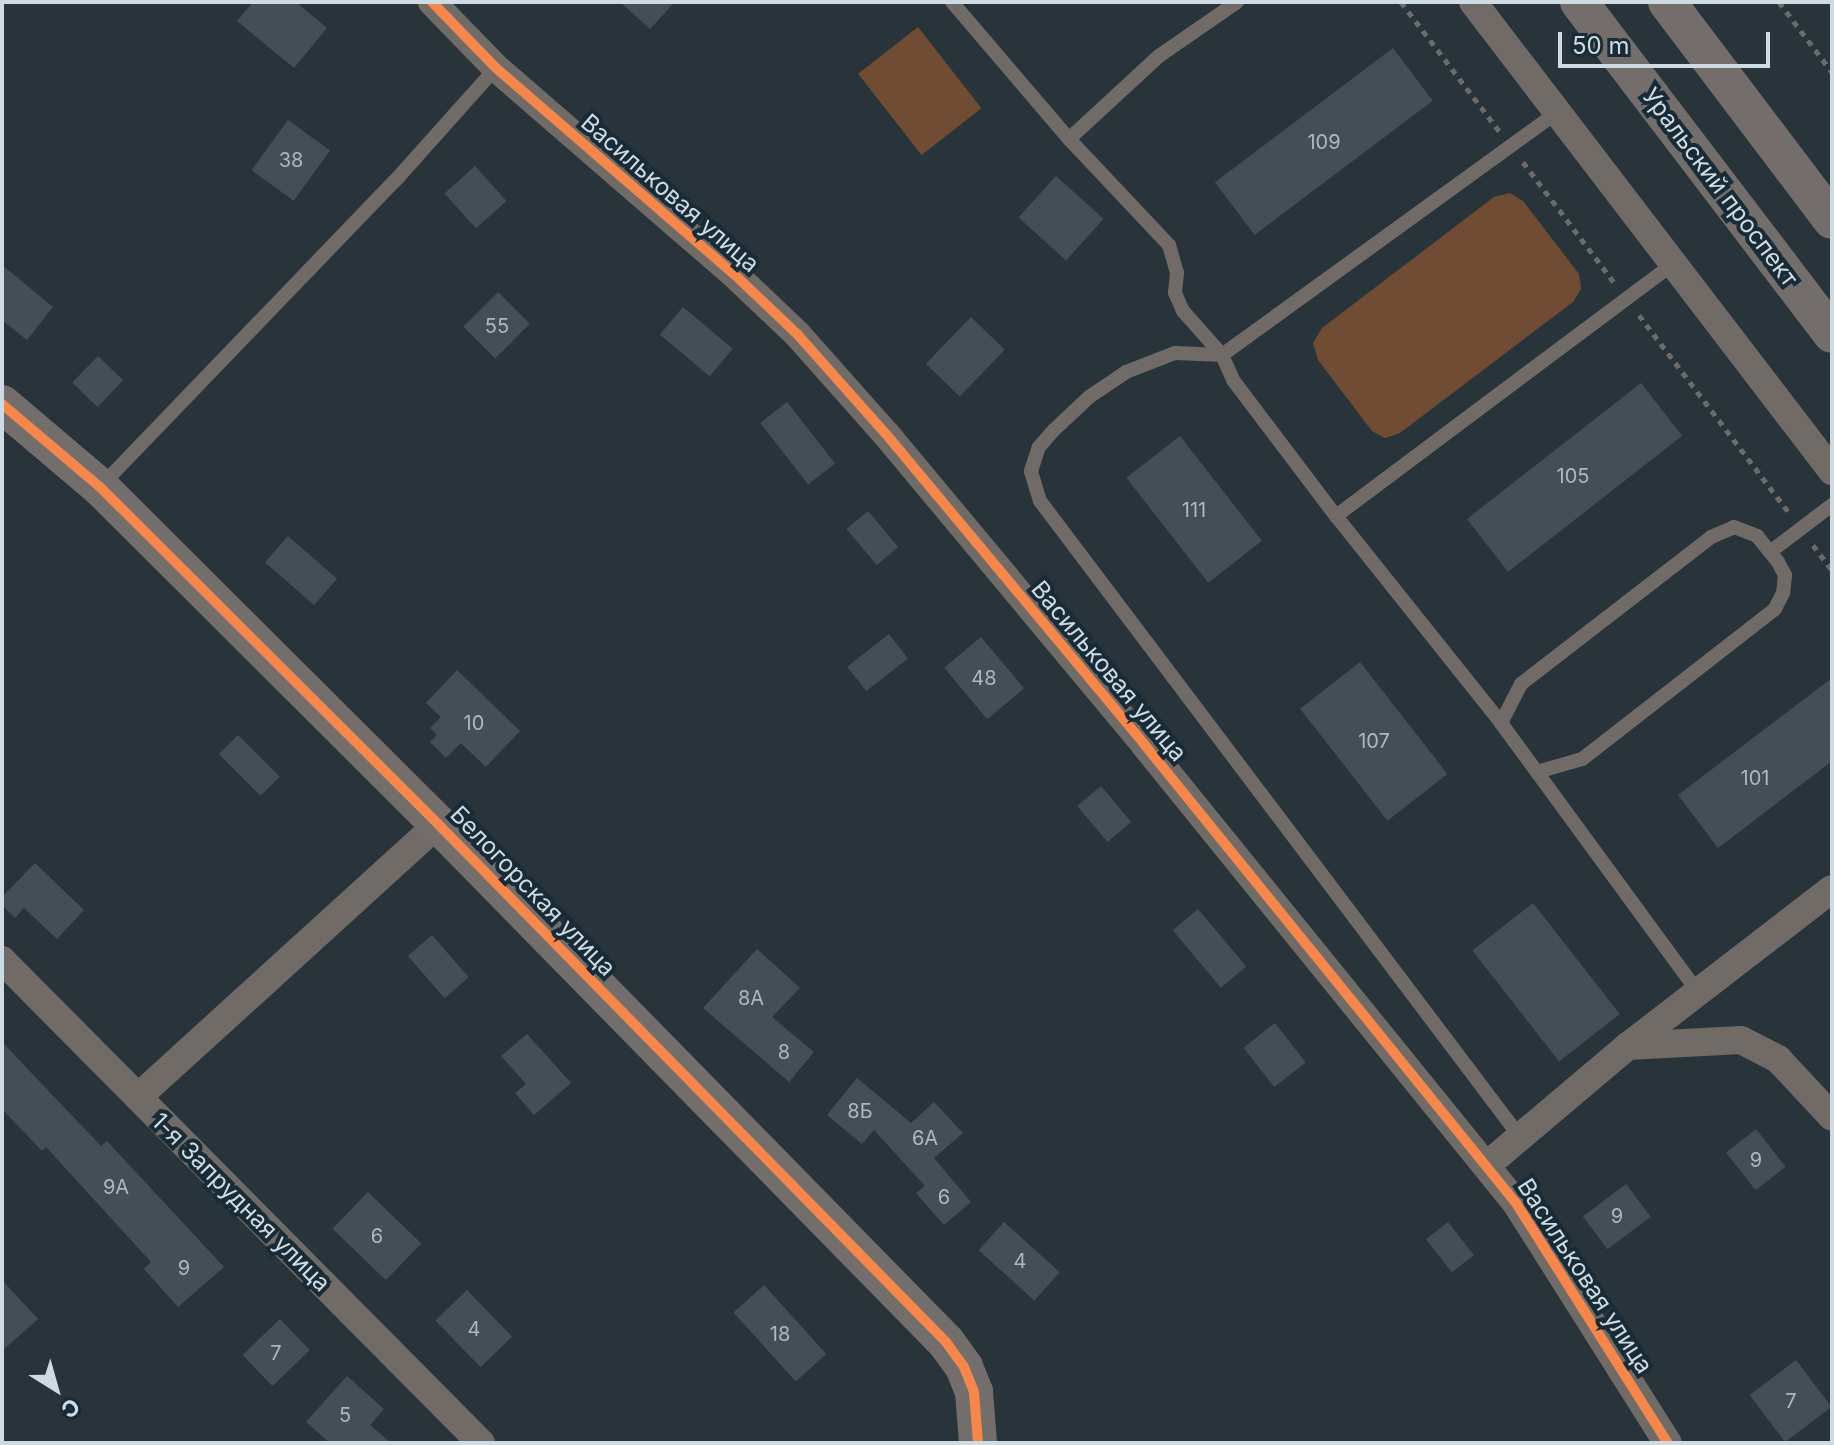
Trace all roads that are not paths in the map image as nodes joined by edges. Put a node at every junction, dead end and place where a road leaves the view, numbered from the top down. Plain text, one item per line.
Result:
1 (432, 2) edge
2 (952, 2) edge
3 (1237, 2) edge
4 (1473, 2) edge
5 (1579, 2) edge
6 (1667, 2) edge
7 (496, 68) junction
8 (1558, 112) junction
9 (1069, 139) junction
10 (1832, 220) edge
11 (1673, 264) junction
12 (1832, 334) edge
13 (1222, 355) junction
14 (2, 404) edge
15 (1832, 471) edge
16 (100, 487) junction
17 (1832, 505) edge
18 (1336, 516) junction
19 (1770, 552) junction
20 (1501, 723) junction
21 (1537, 772) junction
22 (438, 824) junction
23 (1832, 889) edge
24 (4, 965) edge
25 (1697, 991) junction
26 (1628, 1046) junction
27 (138, 1097) junction
28 (1832, 1117) edge
29 (1520, 1137) junction
30 (1487, 1165) junction
31 (481, 1443) edge
32 (978, 1443) edge
33 (1668, 1443) edge

1 - 7 street, Васильковая улица
2 - 9 lane
3 - 9 lane
4 - 8 street
5 - 12 street, Уральский проспект
6 - 10 street
7 - 16 lane
7 - 30 street, Васильковая улица
8 - 11 street
8 - 13 lane
9 - 13 lane
11 - 15 street
11 - 18 lane
13 - 18 lane
13 - 29 lane
14 - 16 street, Белогорская улица
16 - 22 street, Белогорская улица
17 - 19 lane
18 - 20 lane
19 - 20 lane
19 - 21 lane
20 - 21 lane
21 - 25 lane
22 - 27 street
22 - 32 street, Белогорская улица
23 - 25 street
24 - 27 street, 1-я Запрудная улица
25 - 26 street
26 - 28 street
26 - 29 street
27 - 31 street, 1-я Запрудная улица
29 - 30 street
30 - 33 street, Васильковая улица

